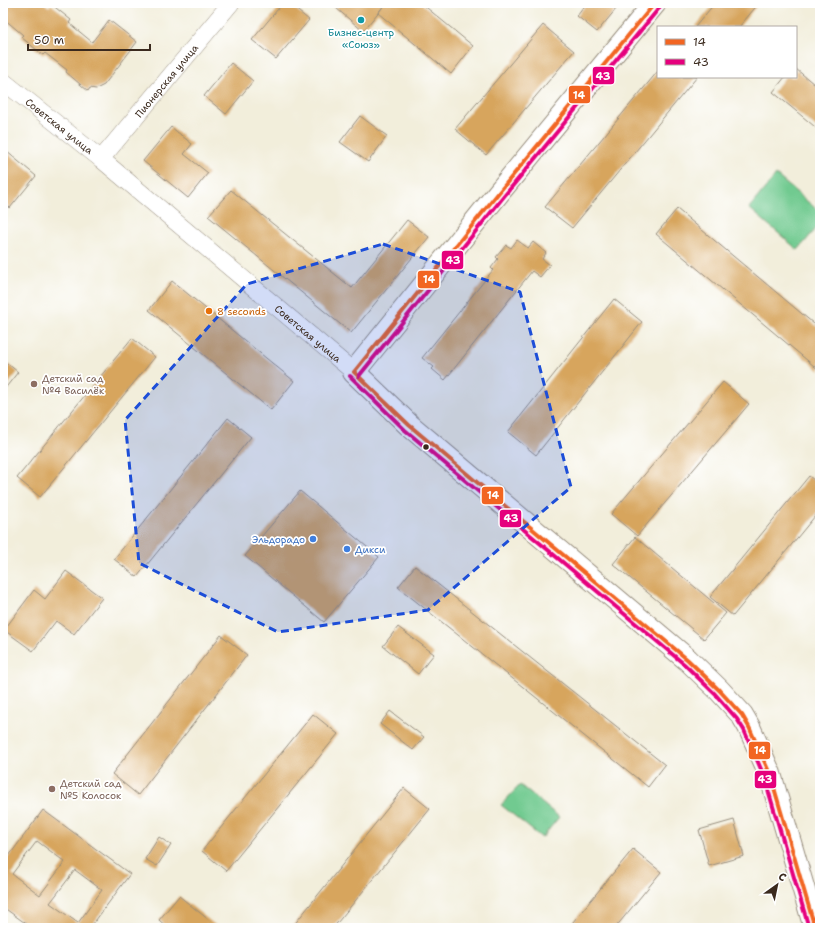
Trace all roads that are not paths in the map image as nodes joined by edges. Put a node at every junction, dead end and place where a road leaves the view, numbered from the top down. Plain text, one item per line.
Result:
1 (231, 3) edge
2 (655, 3) edge
3 (3, 80) edge
4 (101, 159) junction
5 (354, 372) junction
6 (815, 928) edge

1 - 4 street, Пионерская улица
2 - 5 street
3 - 4 street, Советская улица
4 - 5 street, Советская улица
5 - 6 street, Советская улица

